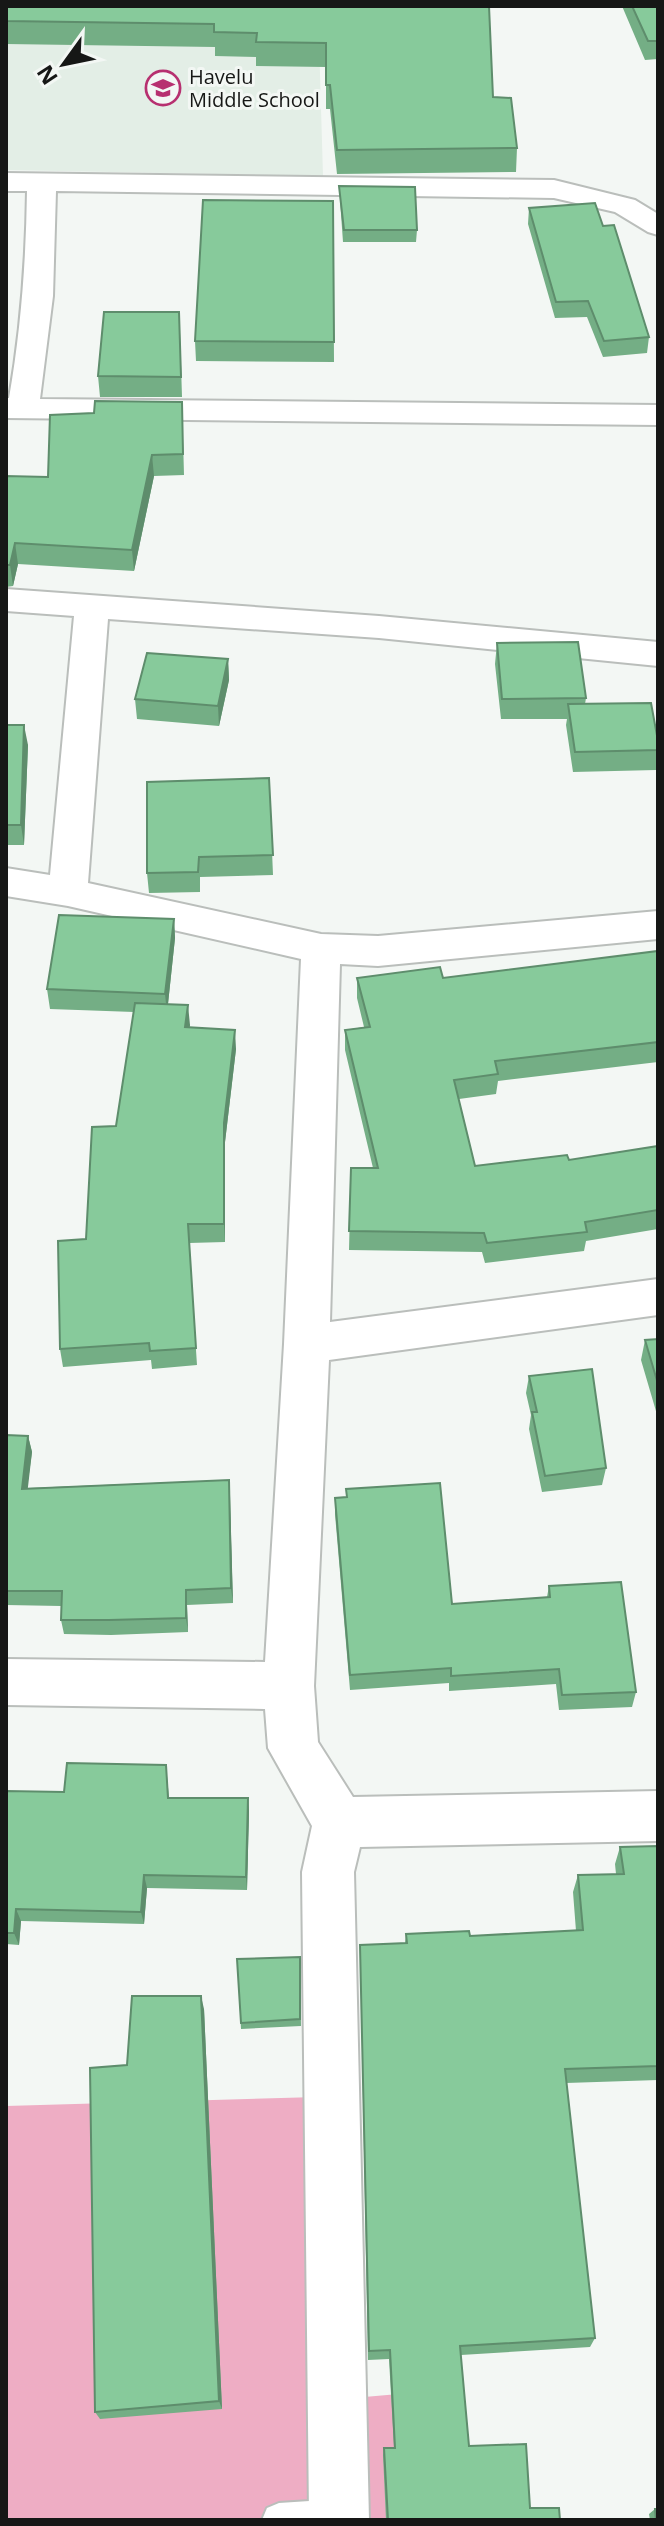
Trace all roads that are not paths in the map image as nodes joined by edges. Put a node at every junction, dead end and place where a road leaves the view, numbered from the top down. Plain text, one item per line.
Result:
1 (6, 182) edge
2 (42, 182) junction
3 (658, 226) edge
4 (14, 408) edge
5 (658, 415) edge
6 (6, 600) edge
7 (92, 607) junction
8 (658, 654) edge
9 (6, 882) edge
10 (68, 892) junction
11 (658, 925) edge
12 (321, 949) junction
13 (658, 1297) edge
14 (307, 1344) junction
15 (6, 1682) edge
16 (289, 1686) junction
17 (658, 1816) edge
18 (339, 1822) junction
19 (340, 2516) joint
20 (279, 2520) edge

1 - 2 street
2 - 3 street
2 - 4 street
4 - 5 street
6 - 7 street
7 - 8 street
7 - 10 street
9 - 10 street
10 - 12 street
11 - 12 street
12 - 14 street
13 - 14 street
14 - 16 street
15 - 16 street
16 - 18 street
17 - 18 street
18 - 19 street
19 - 20 lane

